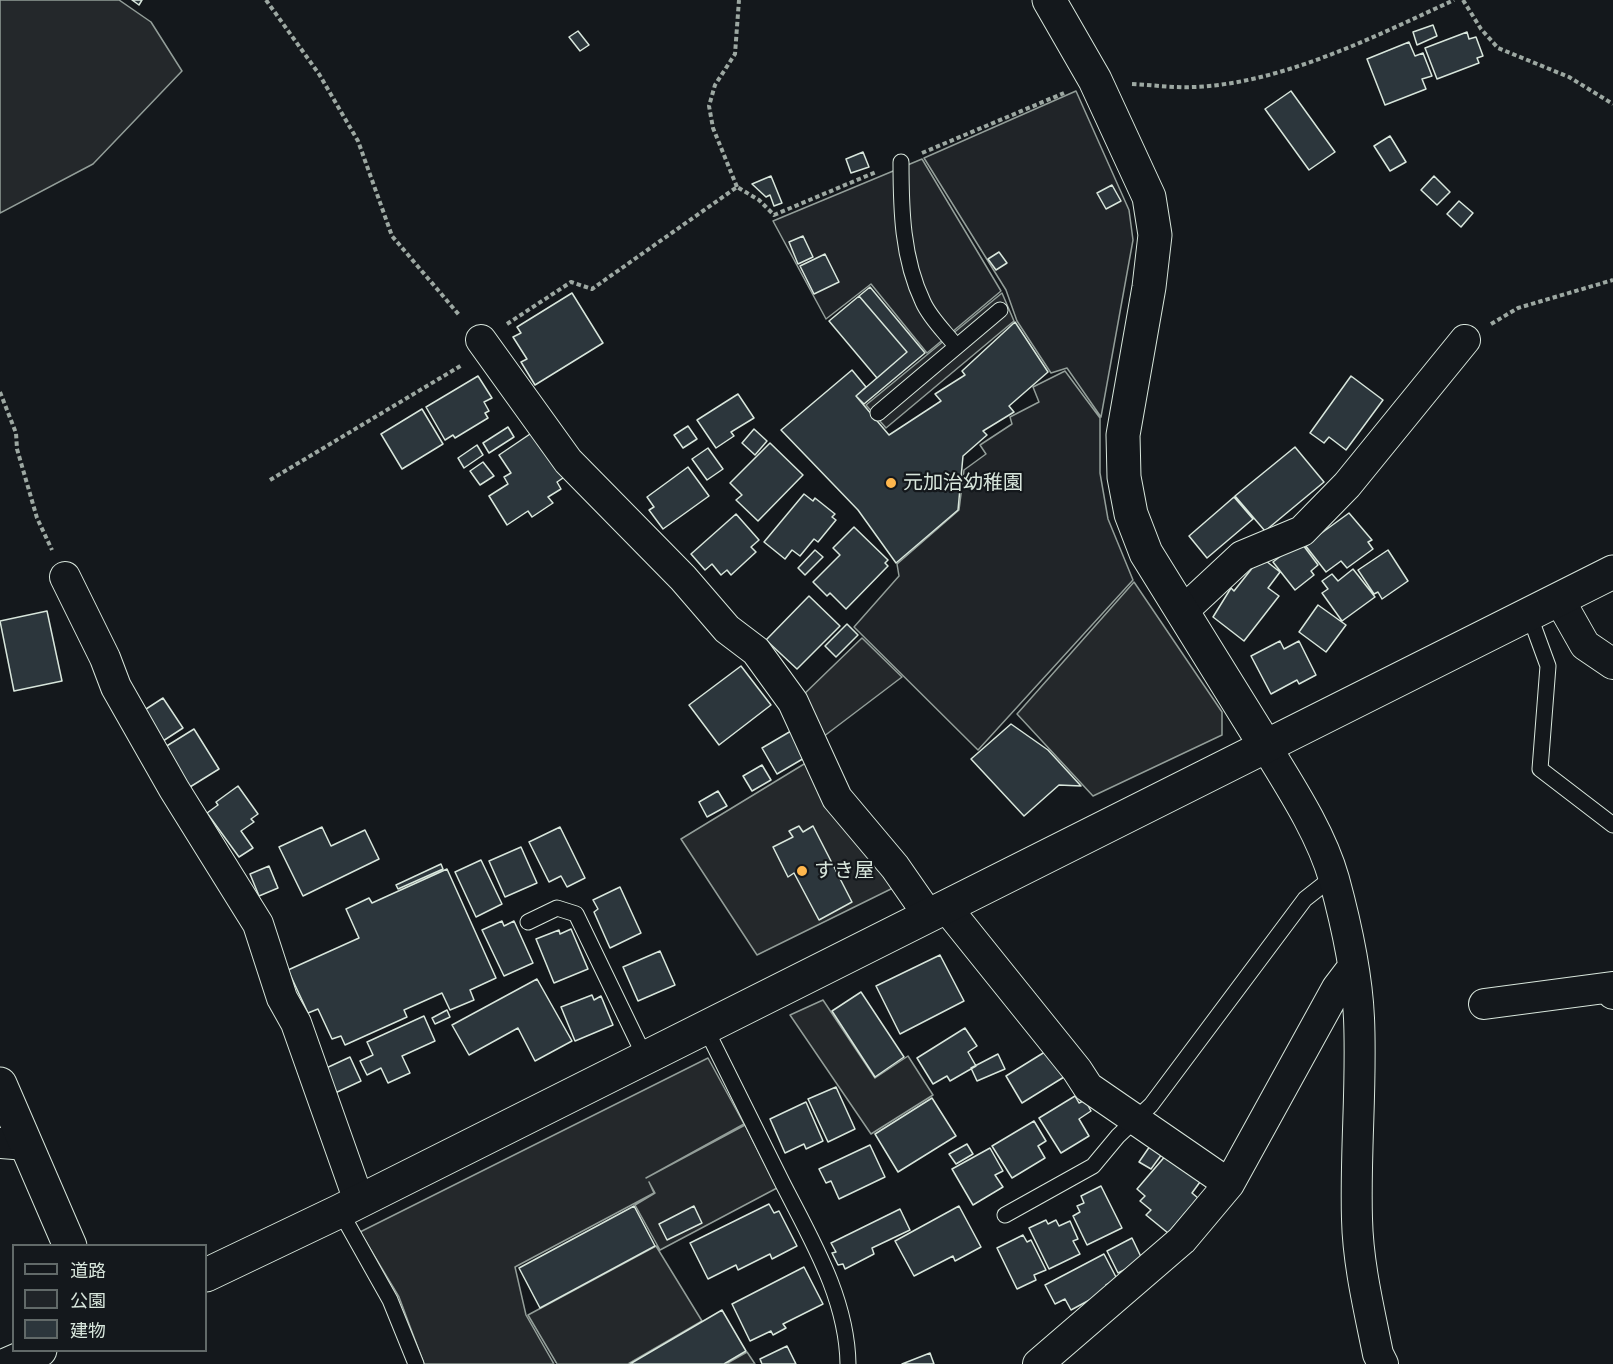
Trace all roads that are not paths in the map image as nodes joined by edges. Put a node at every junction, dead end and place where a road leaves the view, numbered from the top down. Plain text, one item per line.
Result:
1 (1049, 0) edge
2 (901, 162) road end
3 (1000, 310) dead end
4 (1465, 340) road end
5 (484, 345) road end
6 (956, 346) junction
7 (878, 413) dead end
8 (1613, 572) edge
9 (65, 577) road end
10 (1559, 599) junction
11 (1183, 611) junction
12 (1529, 614) junction
13 (1613, 664) edge
14 (1265, 745) junction
15 (1613, 825) edge
16 (1333, 877) junction
17 (937, 911) junction
18 (528, 922) dead end
19 (1353, 967) junction
20 (1613, 993) edge
21 (1484, 1004) dead end
22 (705, 1027) junction
23 (645, 1057) junction
24 (0, 1084) edge
25 (1135, 1121) junction
26 (14, 1144) edge
27 (1229, 1184) junction
28 (350, 1206) junction
29 (1005, 1215) dead end
30 (69, 1244) edge
31 (207, 1275) edge
32 (35, 1352) edge
33 (8, 1364) edge
34 (416, 1364) edge
35 (848, 1364) edge
36 (1038, 1364) edge
37 (1383, 1364) edge

1 - 11 street
2 - 6 lane
3 - 6 lane
4 - 11 street
5 - 17 street
6 - 7 lane
8 - 10 street
9 - 28 street
10 - 12 street
10 - 13 street
11 - 14 street
12 - 14 street
12 - 15 lane
14 - 16 street
14 - 17 street
16 - 19 street
16 - 25 lane
17 - 22 street
17 - 25 street
18 - 23 lane
19 - 27 street
19 - 37 street
20 - 21 street
22 - 23 street
22 - 35 lane
23 - 28 street
24 - 26 street
25 - 27 street
25 - 29 lane
26 - 30 street
27 - 36 street
28 - 31 street
28 - 34 lane
32 - 33 street

